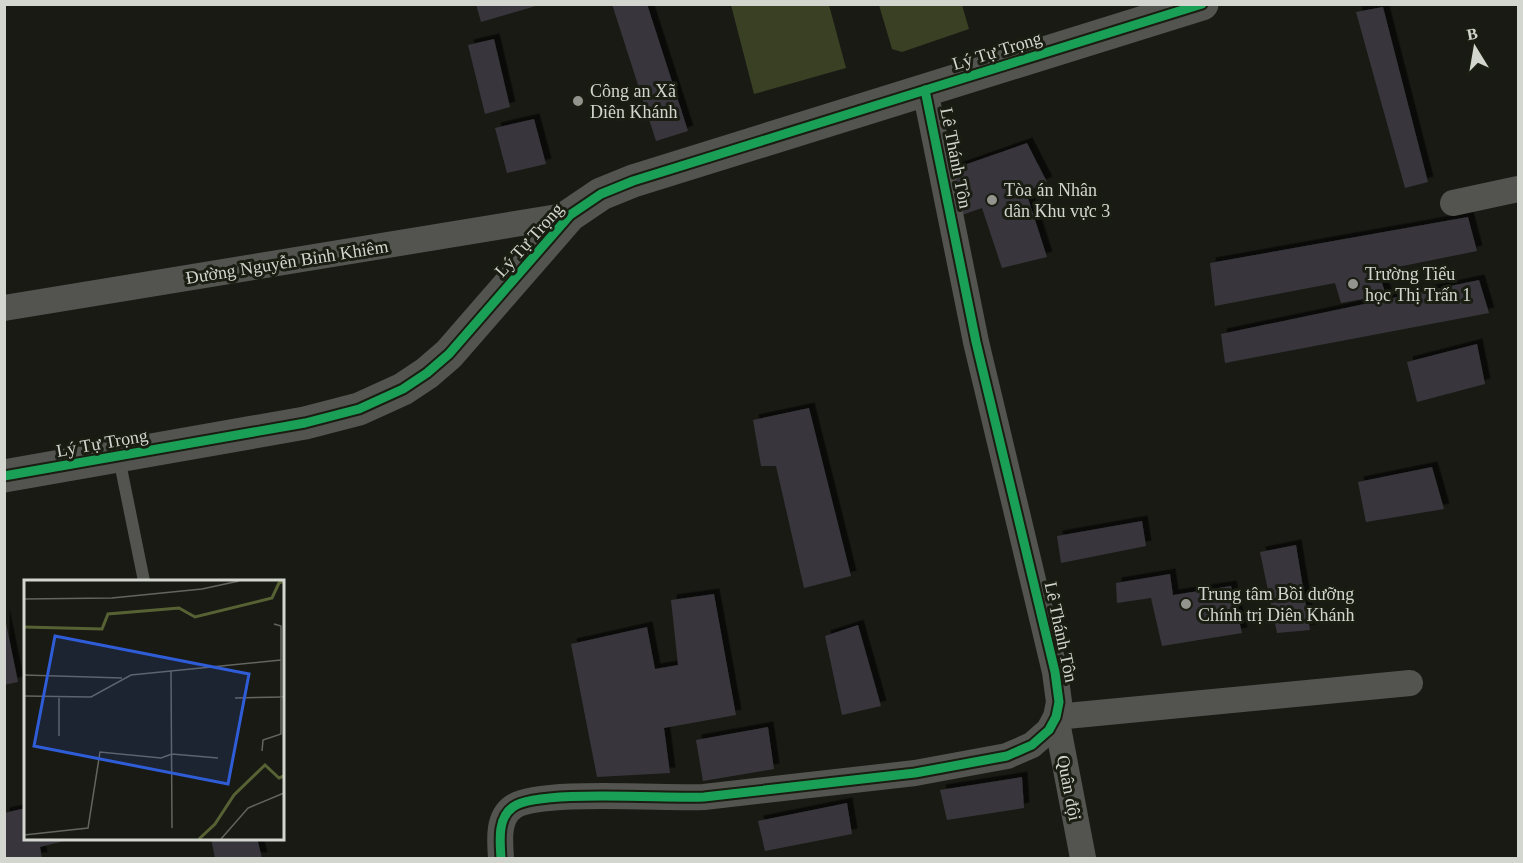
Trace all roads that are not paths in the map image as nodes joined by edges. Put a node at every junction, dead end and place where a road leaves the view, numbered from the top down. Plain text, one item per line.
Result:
1 (1202, 4) edge
2 (925, 90) junction
3 (1518, 189) edge
4 (1453, 202) dead end
5 (570, 215) junction
6 (4, 308) edge
7 (119, 457) junction
8 (4, 476) edge
9 (144, 580) edge
10 (1410, 683) dead end
11 (1056, 717) junction
12 (501, 858) edge
13 (1083, 858) edge

1 - 2 street, Lý Tự Trọng
2 - 5 street, Lý Tự Trọng
2 - 11 street, Lê Thánh Tôn
3 - 4 street
5 - 6 street, Đường Nguyễn Bỉnh Khiêm
5 - 7 street, Lý Tự Trọng
7 - 8 street, Lý Tự Trọng
7 - 9 lane
10 - 11 street
11 - 12 street
11 - 13 street, Quân đội

